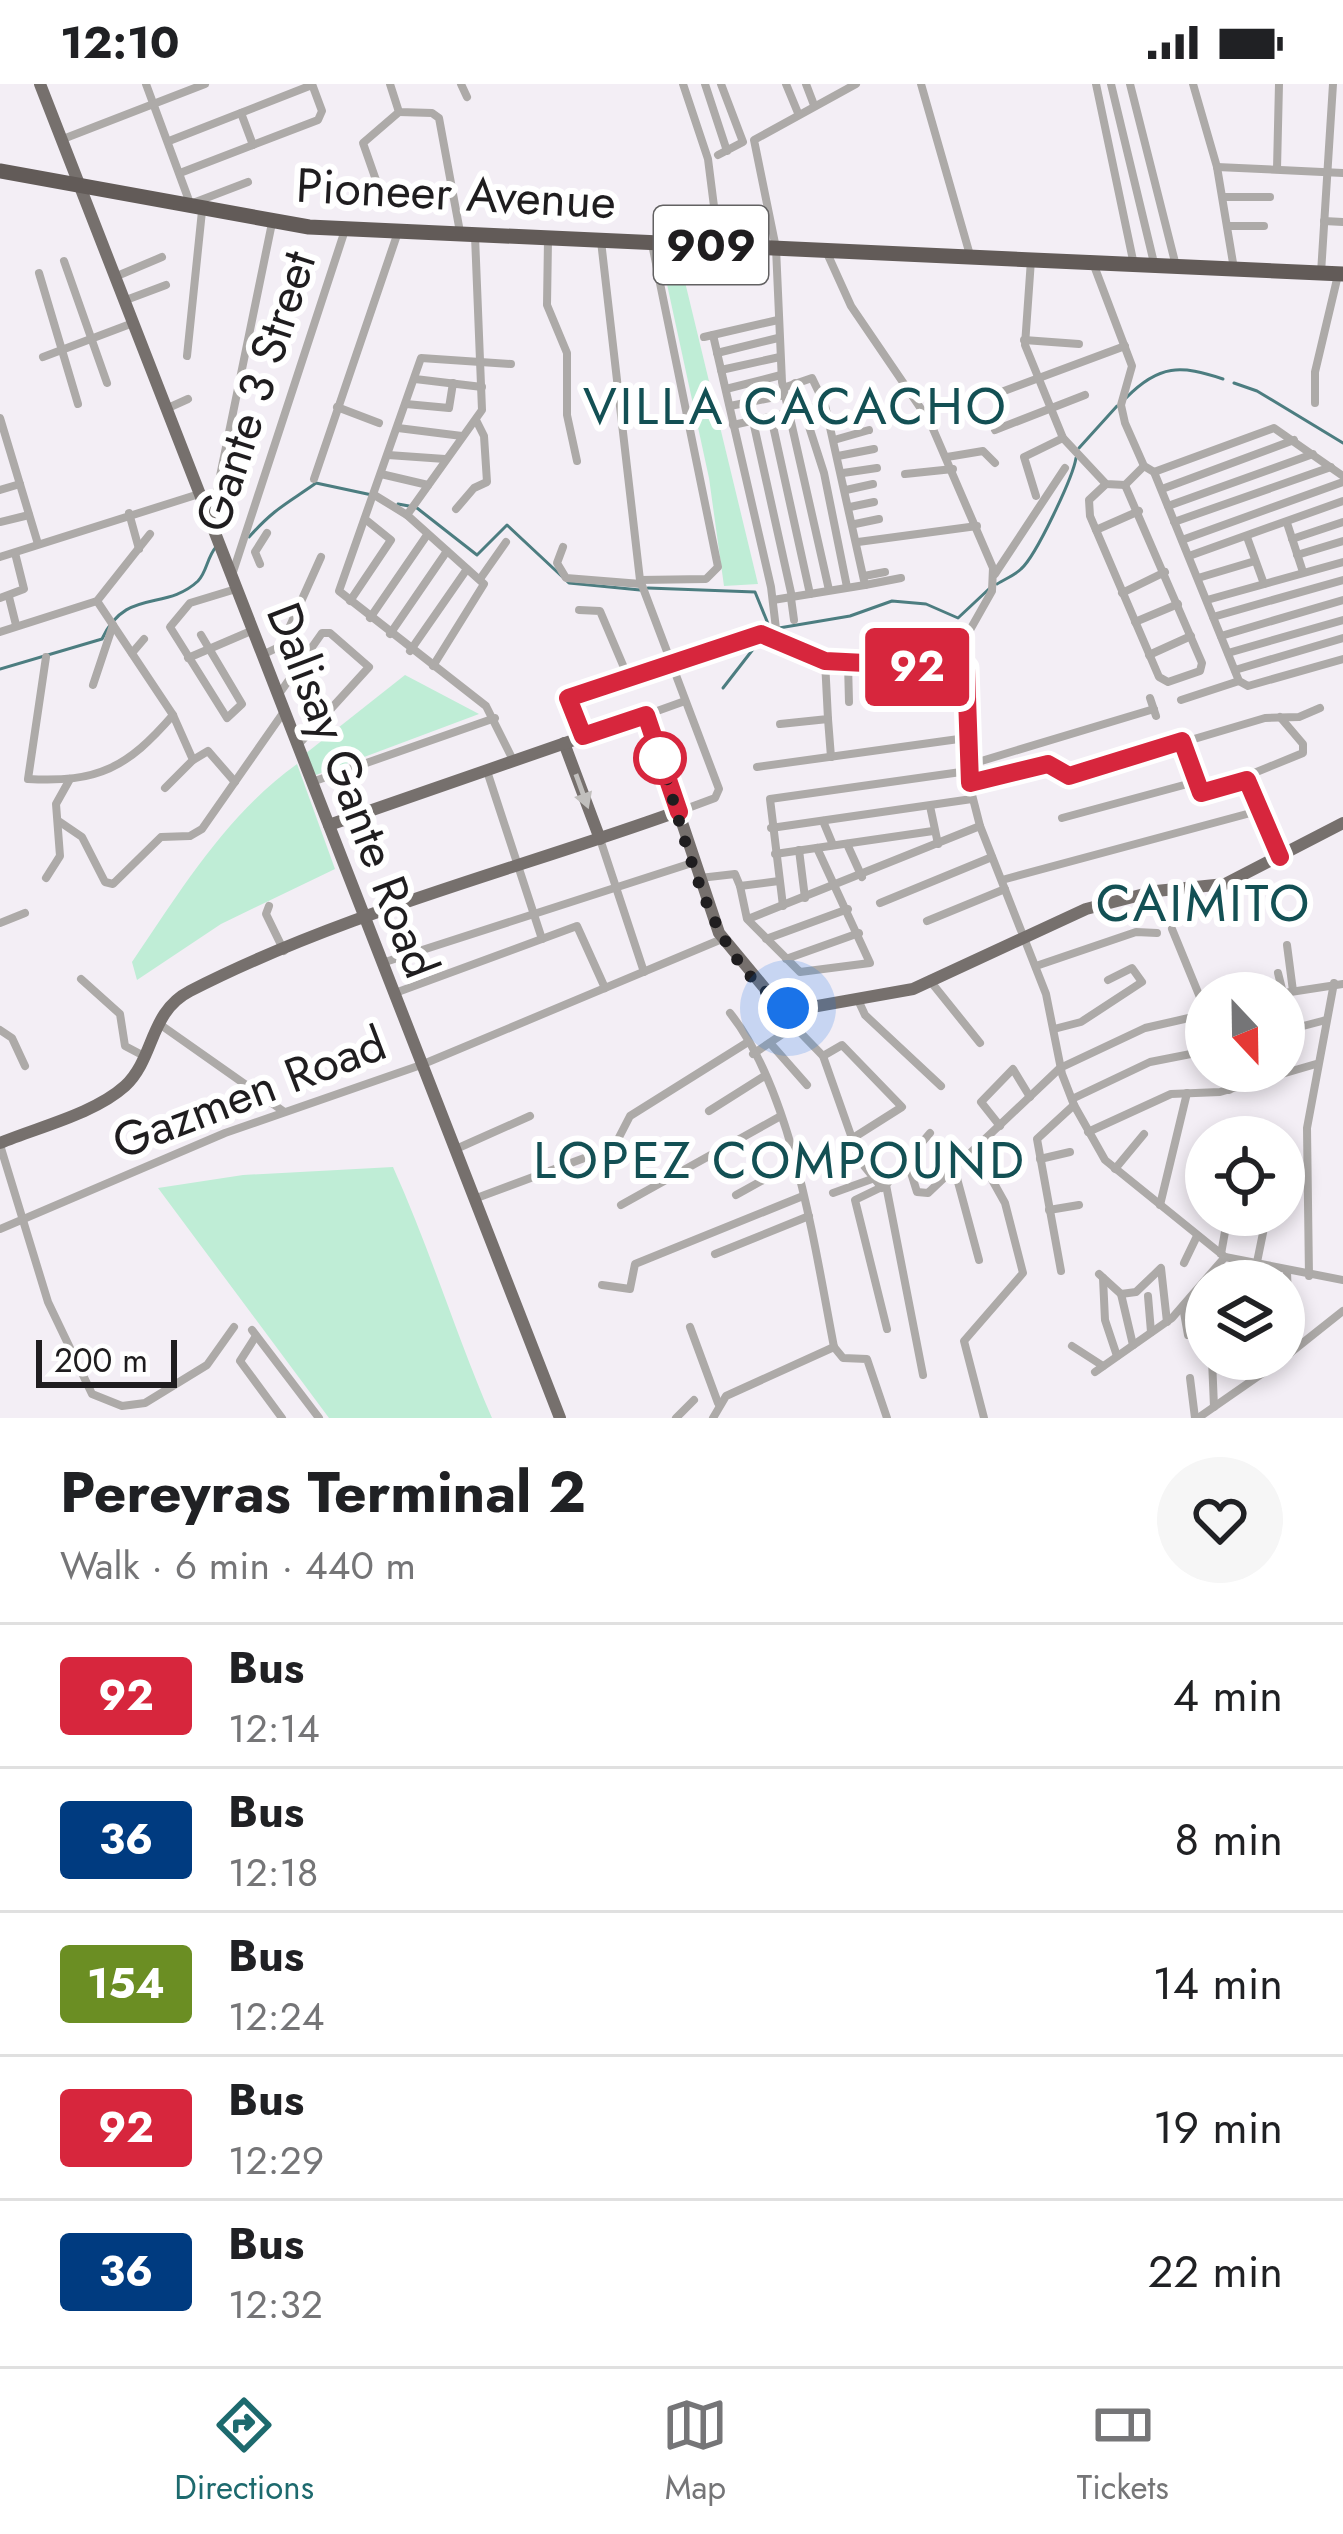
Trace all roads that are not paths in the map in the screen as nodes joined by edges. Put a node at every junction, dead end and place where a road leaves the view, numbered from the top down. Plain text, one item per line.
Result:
1 (40, 84) edge
2 (146, 84) edge
3 (205, 84) edge
4 (312, 84) edge
5 (406, 84) edge
6 (461, 84) edge
7 (706, 84) edge
8 (721, 84) edge
9 (786, 84) edge
10 (806, 84) edge
11 (856, 84) edge
12 (921, 84) edge
13 (1096, 84) edge
14 (1111, 84) edge
15 (1130, 84) edge
16 (1192, 84) edge
17 (1279, 84) edge
18 (1333, 84) edge
19 (844, 85) edge
20 (391, 87) edge
21 (685, 89) edge
22 (467, 97) dead end
23 (154, 104) junction
24 (814, 105) junction
25 (399, 112) junction
26 (241, 113) junction
27 (798, 113) junction
28 (62, 139) junction
29 (169, 141) junction
30 (253, 145) junction
31 (1217, 166) junction
32 (1277, 169) junction
33 (0, 171) edge
34 (1326, 172) junction
35 (180, 173) junction
36 (1343, 173) edge
37 (248, 182) dead end
38 (82, 186) junction
39 (1223, 196) junction
40 (376, 197) dead end
41 (1270, 197) dead end
42 (195, 208) junction
43 (1324, 221) junction
44 (1343, 222) edge
45 (272, 223) junction
46 (1228, 226) junction
47 (1264, 226) dead end
48 (346, 228) junction
49 (399, 230) junction
50 (467, 234) junction
51 (548, 238) junction
52 (602, 241) junction
53 (652, 243) junction
54 (719, 246) junction
55 (776, 248) junction
56 (827, 251) junction
57 (162, 257) dead end
58 (970, 257) junction
59 (1031, 259) junction
60 (64, 261) dead end
61 (1093, 262) junction
62 (1134, 265) junction
63 (1154, 266) junction
64 (1176, 267) junction
65 (1234, 269) junction
66 (39, 273) dead end
67 (1334, 274) edge
68 (117, 276) junction
69 (166, 285) dead end
70 (126, 300) junction
71 (778, 320) junction
72 (135, 323) junction
73 (778, 338) junction
74 (92, 339) junction
75 (1024, 340) junction
76 (1078, 344) dead end
77 (1125, 346) junction
78 (61, 351) junction
79 (717, 353) junction
80 (187, 356) dead end
81 (43, 357) dead end
82 (780, 357) junction
83 (481, 359) junction
84 (511, 364) dead end
85 (721, 370) junction
86 (781, 375) junction
87 (1040, 378) junction
88 (415, 379) junction
89 (453, 382) junction
90 (107, 383) dead end
91 (795, 383) junction
92 (482, 387) junction
93 (726, 389) junction
94 (784, 391) junction
95 (1004, 391) dead end
96 (1085, 395) dead end
97 (188, 399) dead end
98 (1315, 403) dead end
99 (78, 404) dead end
100 (406, 404) junction
101 (825, 405) junction
102 (730, 406) junction
103 (337, 407) junction
104 (167, 409) junction
105 (808, 409) junction
106 (1052, 409) junction
107 (790, 413) junction
108 (771, 417) junction
109 (0, 418) edge
110 (476, 420) junction
111 (753, 421) junction
112 (379, 423) dead end
113 (734, 425) junction
114 (398, 428) junction
115 (869, 430) dead end
116 (995, 430) dead end
117 (462, 436) junction
118 (1063, 438) junction
119 (834, 440) junction
120 (1295, 440) junction
121 (874, 449) dead end
122 (1314, 453) junction
123 (388, 454) junction
124 (838, 455) junction
125 (947, 457) junction
126 (447, 459) junction
127 (577, 460) dead end
128 (995, 464) dead end
129 (1332, 466) junction
130 (877, 468) dead end
131 (1064, 468) dead end
132 (952, 469) junction
133 (1149, 469) junction
134 (843, 473) junction
135 (905, 473) dead end
136 (381, 474) junction
137 (314, 479) dead end
138 (1343, 479) edge
139 (20, 484) junction
140 (873, 484) dead end
141 (1106, 484) junction
142 (428, 485) junction
143 (1125, 485) junction
144 (1161, 489) junction
145 (0, 490) edge
146 (846, 490) junction
147 (200, 494) junction
148 (376, 496) junction
149 (1036, 496) dead end
150 (1343, 501) edge
151 (874, 502) dead end
152 (1168, 506) junction
153 (850, 507) junction
154 (456, 509) dead end
155 (1139, 512) junction
156 (129, 513) junction
157 (29, 515) junction
158 (407, 515) junction
159 (365, 519) junction
160 (879, 519) dead end
161 (0, 522) edge
162 (211, 522) junction
163 (1174, 522) junction
164 (1343, 522) edge
165 (1287, 523) junction
166 (855, 524) junction
167 (976, 526) junction
168 (1096, 530) junction
169 (150, 533) dead end
170 (267, 533) dead end
171 (427, 535) junction
172 (1247, 537) junction
173 (1292, 539) junction
174 (1182, 540) junction
175 (1343, 541) edge
176 (506, 542) dead end
177 (858, 542) junction
178 (38, 544) junction
179 (242, 546) junction
180 (563, 547) dead end
181 (256, 549) junction
182 (140, 550) junction
183 (447, 551) junction
184 (14, 553) junction
185 (1298, 555) junction
186 (1189, 556) junction
187 (0, 557) edge
188 (322, 557) dead end
189 (1255, 561) junction
190 (1343, 562) edge
191 (260, 564) dead end
192 (467, 568) junction
193 (885, 572) dead end
194 (1165, 572) junction
195 (1303, 572) junction
196 (994, 575) junction
197 (901, 578) dead end
198 (1198, 578) junction
199 (480, 579) junction
200 (865, 580) junction
201 (1343, 580) edge
202 (640, 582) junction
203 (234, 583) junction
204 (1264, 584) junction
205 (847, 587) junction
206 (829, 590) junction
207 (1122, 593) junction
208 (810, 594) junction
209 (791, 597) junction
210 (5, 598) edge
211 (773, 600) junction
212 (1343, 600) edge
213 (97, 601) junction
214 (350, 601) junction
215 (1207, 601) junction
216 (1178, 604) junction
217 (579, 610) dead end
218 (1213, 617) junction
219 (370, 618) junction
220 (794, 620) dead end
221 (1343, 620) edge
222 (1135, 622) junction
223 (112, 623) junction
224 (16, 625) junction
225 (251, 631) junction
226 (0, 632) edge
227 (390, 634) junction
228 (201, 635) dead end
229 (1221, 636) junction
230 (1191, 637) junction
231 (777, 638) junction
232 (1343, 638) edge
233 (144, 639) dead end
234 (209, 648) junction
235 (410, 651) junction
236 (132, 652) junction
237 (1228, 653) junction
238 (1149, 655) junction
239 (261, 656) junction
240 (46, 657) dead end
241 (188, 658) junction
242 (1343, 659) edge
243 (825, 661) junction
244 (671, 663) junction
245 (848, 663) junction
246 (432, 667) junction
247 (966, 668) junction
248 (1235, 670) junction
249 (628, 676) junction
250 (1239, 681) junction
251 (93, 685) dead end
252 (277, 697) junction
253 (1150, 698) dead end
254 (1180, 700) dead end
255 (686, 701) junction
256 (849, 702) dead end
257 (1320, 707) dead end
258 (283, 713) junction
259 (173, 715) junction
260 (646, 715) junction
261 (1279, 716) junction
262 (495, 718) junction
263 (828, 719) junction
264 (780, 724) dead end
265 (583, 736) junction
266 (966, 738) junction
267 (1182, 741) junction
268 (564, 743) junction
269 (296, 747) junction
270 (831, 758) junction
271 (193, 760) junction
272 (513, 760) junction
273 (757, 767) dead end
274 (968, 768) junction
275 (486, 770) junction
276 (70, 779) junction
277 (1247, 780) junction
278 (235, 782) junction
279 (312, 782) junction
280 (1196, 782) junction
281 (970, 783) junction
282 (165, 788) dead end
283 (972, 799) junction
284 (931, 806) junction
285 (1258, 811) junction
286 (679, 812) junction
287 (1062, 818) dead end
288 (823, 821) junction
289 (60, 822) junction
290 (1343, 823) edge
291 (328, 825) junction
292 (980, 826) junction
293 (771, 828) junction
294 (933, 831) junction
295 (600, 839) junction
296 (847, 844) junction
297 (938, 844) junction
298 (833, 845) junction
299 (818, 848) junction
300 (799, 850) junction
301 (775, 854) junction
302 (992, 857) junction
303 (1280, 857) junction
304 (694, 862) junction
305 (519, 866) junction
306 (862, 877) junction
307 (46, 878) dead end
308 (700, 878) junction
309 (778, 881) junction
310 (1004, 884) junction
311 (740, 886) junction
312 (838, 886) junction
313 (616, 888) junction
314 (805, 898) junction
315 (880, 902) dead end
316 (400, 906) junction
317 (782, 906) junction
318 (269, 907) dead end
319 (848, 909) junction
320 (25, 913) dead end
321 (534, 914) junction
322 (364, 918) junction
323 (747, 919) junction
324 (927, 921) dead end
325 (0, 923) edge
326 (1172, 929) dead end
327 (859, 933) junction
328 (1156, 933) dead end
329 (542, 939) junction
330 (722, 939) junction
331 (766, 939) junction
332 (1027, 941) junction
333 (1287, 945) dead end
334 (284, 951) junction
335 (416, 952) junction
336 (786, 958) junction
337 (382, 963) junction
338 (1036, 966) junction
339 (1189, 972) edge
340 (1287, 972) edge
341 (644, 973) junction
342 (81, 979) dead end
343 (1108, 980) dead end
344 (931, 982) junction
345 (1338, 983) edge
346 (605, 988) junction
347 (1305, 989) edge
348 (394, 993) junction
349 (860, 1002) junction
350 (804, 1010) junction
351 (730, 1013) dead end
352 (1185, 1019) edge
353 (1326, 1020) junction
354 (158, 1022) junction
355 (794, 1026) junction
356 (1054, 1029) junction
357 (1305, 1029) edge
358 (0, 1030) edge
359 (748, 1042) junction
360 (770, 1043) junction
361 (980, 1043) dead end
362 (754, 1054) junction
363 (1185, 1055) edge
364 (144, 1056) junction
365 (823, 1056) junction
366 (1316, 1064) junction
367 (422, 1065) junction
368 (26, 1066) dead end
369 (1305, 1066) edge
370 (1060, 1068) junction
371 (763, 1077) junction
372 (807, 1084) dead end
373 (941, 1086) dead end
374 (1208, 1092) edge
375 (1187, 1094) junction
376 (1030, 1097) junction
377 (1073, 1102) junction
378 (709, 1111) dead end
379 (284, 1112) junction
380 (530, 1116) dead end
381 (779, 1117) junction
382 (1000, 1126) junction
383 (1088, 1132) junction
384 (930, 1133) dead end
385 (1144, 1134) dead end
386 (853, 1138) junction
387 (0, 1144) edge
388 (454, 1150) junction
389 (976, 1151) junction
390 (1070, 1152) dead end
391 (1040, 1159) junction
392 (794, 1163) junction
393 (908, 1163) junction
394 (1115, 1169) junction
395 (955, 1172) junction
396 (872, 1178) junction
397 (884, 1186) junction
398 (833, 1193) dead end
399 (736, 1195) dead end
400 (803, 1196) junction
401 (472, 1199) junction
402 (621, 1205) dead end
403 (1079, 1205) dead end
404 (1160, 1205) junction
405 (1049, 1210) junction
406 (808, 1216) junction
407 (23, 1220) junction
408 (1185, 1226) edge
409 (0, 1229) edge
410 (1197, 1236) joint
411 (1225, 1236) edge
412 (715, 1254) dead end
413 (1223, 1255) junction
414 (979, 1260) dead end
415 (1220, 1260) edge
416 (1236, 1260) edge
417 (1184, 1263) dead end
418 (1061, 1270) dead end
419 (1305, 1275) edge
420 (1309, 1276) junction
421 (1343, 1280) edge
422 (602, 1285) dead end
423 (1121, 1294) junction
424 (1148, 1296) dead end
425 (1183, 1306) joint
426 (1343, 1311) edge
427 (1185, 1318) edge
428 (1167, 1322) junction
429 (235, 1327) dead end
430 (690, 1327) dead end
431 (887, 1329) dead end
432 (1151, 1334) junction
433 (1305, 1341) edge
434 (1133, 1345) junction
435 (1072, 1346) dead end
436 (834, 1347) junction
437 (1117, 1356) junction
438 (923, 1375) dead end
439 (1190, 1380) edge
440 (1213, 1380) edge
441 (1253, 1380) edge
442 (694, 1400) dead end
443 (719, 1404) junction
444 (1214, 1409) junction
445 (282, 1418) edge
446 (319, 1418) edge
447 (560, 1418) edge
448 (676, 1418) edge
449 (713, 1418) edge
450 (887, 1418) edge
451 (983, 1418) edge
452 (1196, 1418) edge

1 - 28 main road, Dalisay Gante Road
2 - 23 street
3 - 23 street
4 - 26 street
4 - 30 street
5 - 20 street
6 - 22 street
7 - 8 street
7 - 21 street
9 - 27 street
10 - 24 street
11 - 19 street
12 - 58 street
13 - 62 street
14 - 63 street
15 - 64 street
16 - 31 street
17 - 32 street
18 - 34 street
19 - 24 street
20 - 25 street
21 - 54 street
23 - 28 street
23 - 29 street
24 - 27 street
25 - 40 street
25 - 50 street
26 - 29 street
26 - 30 street
27 - 55 street
28 - 38 main road, Dalisay Gante Road
29 - 35 street
30 - 35 street
31 - 32 street
31 - 39 street
32 - 34 street
33 - 38 highway, Pioneer Avenue / 909
34 - 36 street
34 - 43 street
35 - 42 street
37 - 42 street
38 - 42 highway, Pioneer Avenue / 909
38 - 68 main road, Dalisay Gante Road
39 - 41 street
39 - 46 street
42 - 45 highway, Pioneer Avenue / 909
42 - 80 street
43 - 44 street
43 - 67 street
45 - 48 highway, Pioneer Avenue / 909
45 - 162 street
46 - 47 street
46 - 65 street
48 - 49 highway, Pioneer Avenue / 909
48 - 179 street, Gante 3 Street
49 - 50 highway, Pioneer Avenue / 909
49 - 103 street
50 - 51 highway, Pioneer Avenue / 909
50 - 83 street
51 - 52 highway, Pioneer Avenue / 909
51 - 127 street
52 - 53 highway, Pioneer Avenue / 909
52 - 202 street
53 - 54 highway, Pioneer Avenue / 909
53 - 202 street
54 - 55 highway, Pioneer Avenue / 909
55 - 56 highway, Pioneer Avenue / 909
55 - 71 street
56 - 58 highway, Pioneer Avenue / 909
56 - 125 street
57 - 68 street
58 - 59 highway, Pioneer Avenue / 909
59 - 61 highway, Pioneer Avenue / 909
59 - 75 street
60 - 74 street
61 - 62 highway, Pioneer Avenue / 909
61 - 77 street
62 - 63 highway, Pioneer Avenue / 909
63 - 64 highway, Pioneer Avenue / 909
64 - 65 highway, Pioneer Avenue / 909
65 - 67 highway, Pioneer Avenue / 909
66 - 78 street
67 - 98 street
68 - 70 main road, Dalisay Gante Road
69 - 70 street
70 - 72 main road, Dalisay Gante Road
71 - 73 street
71 - 79 street
72 - 74 street
72 - 104 main road, Dalisay Gante Road
73 - 79 street
73 - 82 street
74 - 78 street
74 - 90 street
75 - 76 street
75 - 87 street
77 - 87 street
77 - 133 street
78 - 81 street
78 - 99 street
79 - 85 street
82 - 85 street
82 - 86 street
83 - 84 street
83 - 88 street
83 - 92 street
85 - 93 street
86 - 93 street
86 - 94 street
87 - 95 street
87 - 106 street
88 - 89 street
88 - 100 street
89 - 92 street
89 - 100 street
91 - 94 street
91 - 101 street
91 - 105 street
92 - 110 street
93 - 102 street
94 - 102 street
94 - 107 street
96 - 106 street
97 - 104 street
100 - 114 street
101 - 105 street
101 - 119 street
102 - 113 street
103 - 112 street
103 - 137 street
104 - 147 main road, Dalisay Gante Road
105 - 107 street
105 - 205 street
106 - 116 street
106 - 118 street
107 - 108 street
107 - 206 street
108 - 111 street
108 - 208 street
109 - 139 street
110 - 117 street
110 - 154 street
111 - 113 street
111 - 209 street
113 - 211 street
114 - 117 street
114 - 123 street
115 - 119 street
117 - 126 street
118 - 141 street
118 - 149 street
119 - 124 street
120 - 122 street
120 - 133 street
120 - 144 street
121 - 124 street
122 - 129 street
122 - 152 street
123 - 126 street
123 - 136 street
124 - 134 street
125 - 128 street
125 - 132 street
126 - 142 street
129 - 138 street
129 - 163 street
130 - 134 street
131 - 196 street
132 - 135 street
132 - 167 street
133 - 143 street
133 - 144 street
134 - 146 street
136 - 142 street
136 - 148 street
138 - 174 street
139 - 145 street
139 - 157 street
140 - 146 street
141 - 143 street
141 - 168 street
142 - 158 street
143 - 155 street
144 - 152 street
146 - 153 street
147 - 156 street
147 - 162 main road, Dalisay Gante Road
148 - 158 street
148 - 159 street
150 - 165 street
151 - 153 street
152 - 163 street
153 - 166 street
155 - 168 street
155 - 194 street
156 - 178 street
156 - 182 street
157 - 161 street
157 - 178 street
158 - 171 street
159 - 214 street
159 - 214 street
160 - 166 street
162 - 203 main road, Dalisay Gante Road
163 - 174 street
164 - 173 street
165 - 172 street
165 - 173 street
166 - 177 street
167 - 177 street
167 - 196 street
168 - 207 street
169 - 182 street
170 - 181 street
171 - 183 street
171 - 219 street
172 - 186 street
172 - 189 street
173 - 185 street
174 - 186 street
175 - 185 street
176 - 199 street
177 - 200 street
178 - 184 street
179 - 181 street
179 - 203 street, Gante 3 Street
180 - 202 street
181 - 191 street
182 - 213 street
183 - 192 street
183 - 227 street
184 - 187 street
184 - 210 street
185 - 195 street
186 - 198 street
188 - 239 street
189 - 198 street
189 - 204 street
190 - 195 street
192 - 199 street
192 - 235 street
193 - 200 street
194 - 207 street
194 - 216 street
195 - 204 street
196 - 247 street
197 - 200 street
198 - 215 street
199 - 246 street
200 - 205 street
201 - 218 street
202 - 244 street
203 - 225 main road, Dalisay Gante Road
203 - 241 street
204 - 215 street
205 - 206 street
206 - 208 street
207 - 222 street
208 - 209 street
209 - 211 street
209 - 220 street
210 - 224 street
211 - 231 street
212 - 229 street
213 - 223 street
213 - 224 street
214 - 219 street
215 - 218 street
216 - 222 street
216 - 230 street
217 - 249 street
218 - 229 street
219 - 227 street
221 - 237 street
222 - 238 street
223 - 236 street
223 - 251 street
224 - 226 street
225 - 234 street
225 - 239 main road, Dalisay Gante Road
227 - 235 street
228 - 234 street
229 - 237 street
230 - 238 street
230 - 238 street
231 - 243 street
231 - 244 street
232 - 248 street
233 - 236 street
234 - 241 street
234 - 241 street
235 - 246 street
236 - 259 street
237 - 248 street
239 - 252 main road, Dalisay Gante Road
240 - 276 street
242 - 250 street
243 - 245 street
243 - 263 street
244 - 249 street
244 - 255 street
245 - 247 street
245 - 256 street
246 - 262 street
247 - 266 street
248 - 250 street
249 - 265 street
250 - 254 street
252 - 258 main road, Dalisay Gante Road
252 - 269 street
253 - 274 street
255 - 260 street
255 - 286 street
257 - 261 street
258 - 269 main road, Dalisay Gante Road
258 - 278 street
259 - 271 street
259 - 276 street
260 - 265 main road
260 - 286 main road
261 - 267 street
261 - 277 street
262 - 272 street
262 - 279 street
263 - 264 street
263 - 270 street
265 - 268 main road
266 - 270 street
266 - 274 street
267 - 280 street
267 - 281 street
268 - 272 main road
268 -> 295 main road
269 - 279 main road, Dalisay Gante Road
270 - 273 street
271 - 278 street
271 - 282 street
272 - 275 main road
274 - 281 street
274 - 293 street
275 - 291 main road
275 - 305 street
276 - 289 street
277 - 280 street
277 - 285 street
278 - 289 street
279 - 291 main road, Dalisay Gante Road
280 - 287 street
281 - 283 street
283 - 284 street
283 - 292 street
284 - 288 street
284 - 294 street
285 - 303 street
285 - 310 street
286 - 295 main road
286 - 304 main road
288 - 293 street
288 - 298 street
289 - 307 street
290 - 303 main road
291 - 322 main road, Dalisay Gante Road
292 - 297 street
292 - 302 street
293 - 301 street
294 - 296 street
294 - 297 street
295 - 305 main road
295 - 313 street
296 - 298 street
296 - 306 street
297 - 306 street
298 - 299 street
299 - 300 street
299 - 312 street
300 - 301 street
300 - 314 street
301 - 309 street
302 - 310 street
302 - 315 street
303 - 332 main road
304 - 308 main road
304 - 313 street
305 - 316 main road
305 - 321 street
306 - 312 street
308 - 311 street
308 - 330 main road
309 - 311 street
309 - 317 street
310 - 324 street
310 - 332 street
311 - 323 street
312 - 314 street
312 - 319 street
313 - 321 street
313 - 341 street
314 - 317 street
316 - 322 main road
316 - 335 street
317 - 323 street
318 - 334 street
319 - 327 street
319 - 331 street
320 - 325 street
321 - 329 street
321 - 335 street
322 - 334 main road
322 - 337 main road, Dalisay Gante Road
323 - 331 street
326 - 339 street
327 - 336 street
327 - 336 street
328 - 338 street
329 - 346 street
329 - 348 street
330 - 341 street, Gazmen Road
330 - 350 main road
331 - 336 street
332 - 338 street
332 - 344 main road
333 - 340 street
334 - 354 main road
335 - 337 street
337 - 348 main road, Dalisay Gante Road
338 - 356 street
341 - 346 street, Gazmen Road
342 - 364 street
343 - 356 street
344 - 349 main road
344 - 361 street
345 - 347 street
345 - 353 street
346 - 367 street, Gazmen Road
348 - 367 main road, Dalisay Gante Road
349 - 350 main road
349 - 373 street
350 - 355 street
351 - 359 street
352 - 370 street
353 - 357 street
353 - 366 street
354 - 364 main road
354 - 379 street
355 - 360 street
355 - 365 street
356 - 370 street
358 - 368 street
359 - 362 street
359 - 401 street
360 - 362 street
360 - 372 street
362 - 371 street
363 - 377 street
364 - 387 main road
365 - 386 street
365 - 386 street
366 - 369 street
366 - 420 street
367 - 379 street, Gazmen Road
367 - 388 main road, Dalisay Gante Road
370 - 376 street
370 - 377 street
371 - 378 street
371 - 381 street
374 - 375 street
375 - 383 street
375 - 404 street
376 - 382 street
376 - 382 street
377 - 383 street
377 - 391 street
379 - 407 street, Gazmen Road
380 - 388 street
381 - 392 street
381 - 402 street
382 - 389 street
383 - 394 street
384 - 393 street
385 - 394 street
386 - 396 street
387 - 407 street
388 - 401 main road, Dalisay Gante Road
389 - 395 street
389 - 451 street
390 - 391 street
391 - 405 street
392 - 399 street
392 - 400 street
393 - 395 street
393 - 397 street
394 - 404 street
395 - 414 street
396 - 397 street
396 - 398 street
397 - 431 street
397 - 438 street
400 - 406 street
400 - 422 street
401 - 447 main road, Dalisay Gante Road
403 - 405 street
404 - 408 street
405 - 418 street
406 - 412 street
406 - 436 street
407 - 409 street, Gazmen Road
407 - 429 street
410 - 413 street
410 - 417 street
411 - 413 street
413 - 415 street
413 - 416 street
419 - 420 street
420 - 421 street
423 - 428 street
423 - 434 street
423 - 437 street
424 - 432 street
425 - 427 street
425 - 428 street
426 - 433 street
428 - 432 street
430 - 443 street
432 - 434 street
434 - 437 street
435 - 437 street
436 - 443 street
436 - 450 street
439 - 452 street
440 - 444 street
441 - 444 street
442 - 448 street
443 - 449 street
444 - 452 street
445 - 446 street

